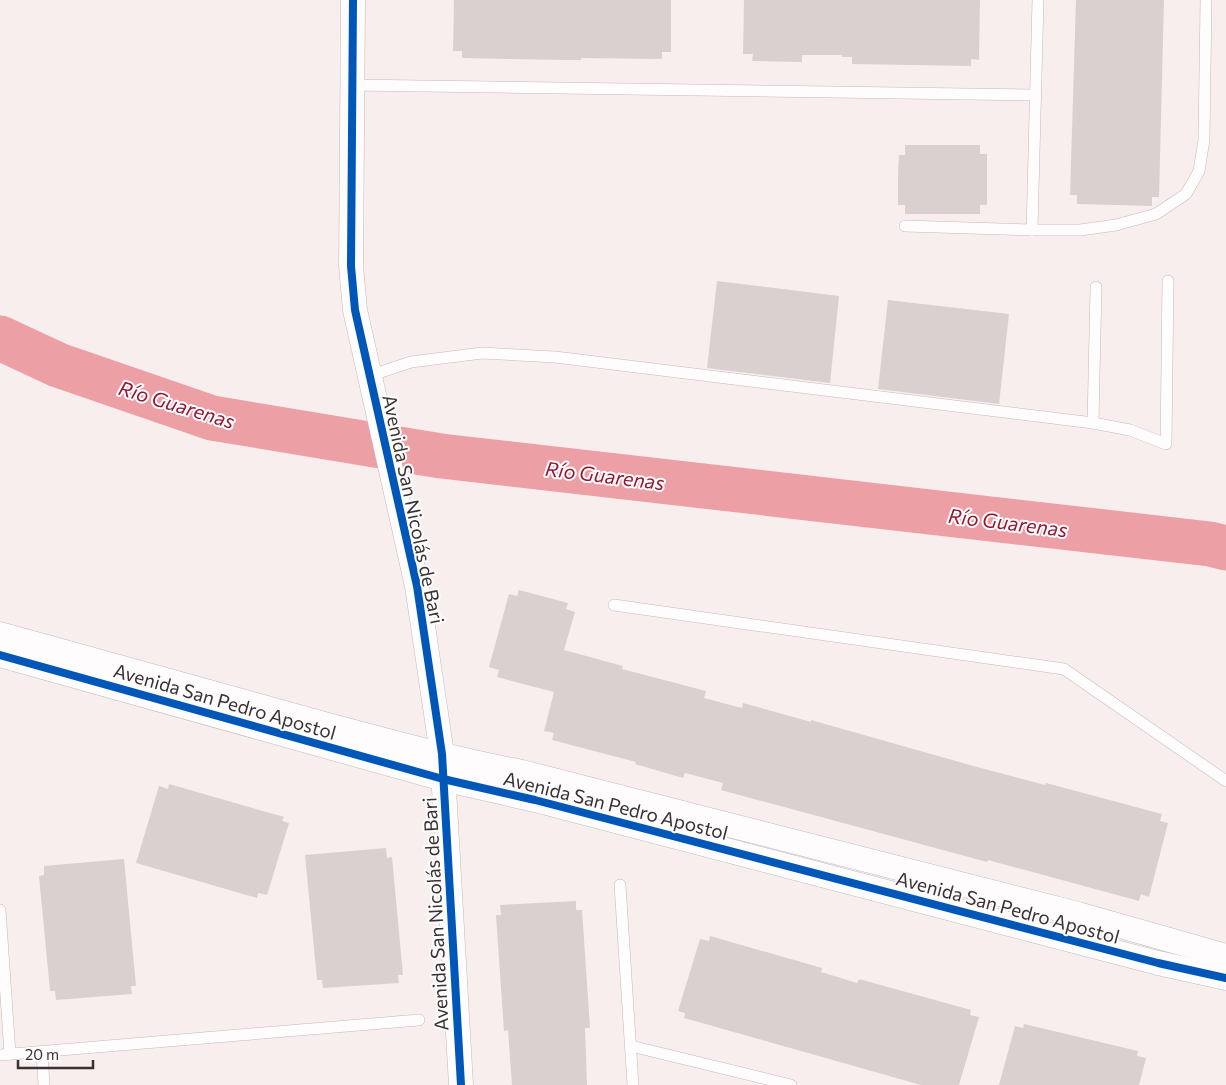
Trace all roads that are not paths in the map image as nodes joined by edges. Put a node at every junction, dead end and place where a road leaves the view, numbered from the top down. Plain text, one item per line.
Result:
1 (353, 0) edge
2 (1038, 0) edge
3 (1206, 0) edge
4 (352, 85) junction
5 (1034, 95) junction
6 (905, 226) dead end
7 (1032, 230) junction
8 (1168, 280) dead end
9 (1096, 287) dead end
10 (369, 376) junction
11 (1093, 423) junction
12 (614, 605) dead end
13 (0, 634) edge
14 (0, 655) edge
15 (442, 754) junction
16 (443, 779) junction
17 (1226, 781) edge
18 (620, 885) dead end
19 (0, 910) edge
20 (1226, 956) edge
21 (1226, 978) edge
22 (419, 1020) dead end
23 (631, 1046) junction
24 (42, 1052) junction
25 (5, 1055) edge
26 (44, 1085) edge
27 (461, 1085) edge
28 (633, 1085) edge
29 (791, 1085) edge

1 - 4 street, Avenida San Nicolás de Bari
2 - 5 lane
3 - 7 lane
4 - 5 lane
4 - 10 street, Avenida San Nicolás de Bari
5 - 7 lane
6 - 7 lane
8 - 11 lane
9 - 11 lane
10 - 11 lane
10 - 15 street, Avenida San Nicolás de Bari
12 - 17 lane
13 - 15 street, Avenida San Pedro Apostol
14 - 16 street, Avenida San Pedro Apostol
15 - 16 street, Avenida San Nicolás de Bari
15 - 20 street, Avenida San Pedro Apostol
16 - 21 street, Avenida San Pedro Apostol
16 - 27 street, Avenida San Nicolás de Bari
18 - 23 lane
19 - 25 lane
22 - 24 lane
23 - 28 lane
23 - 29 lane
24 - 25 lane
24 - 26 lane

